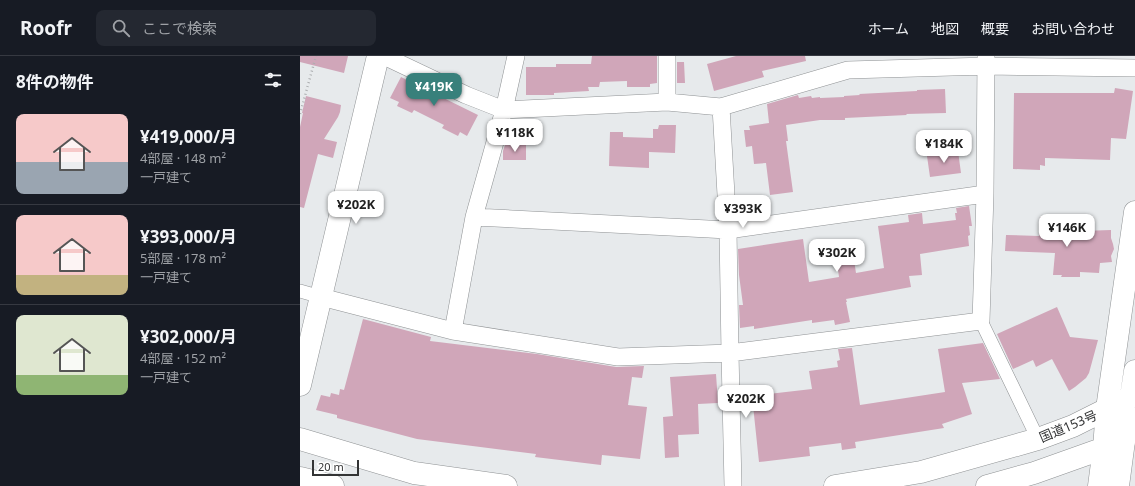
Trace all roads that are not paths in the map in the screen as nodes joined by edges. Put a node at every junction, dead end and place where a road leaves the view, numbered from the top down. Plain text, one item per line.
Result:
1 (378, 56) edge
2 (384, 56) edge
3 (516, 56) edge
4 (667, 56) edge
5 (986, 61) edge
6 (848, 63) edge
7 (1135, 68) edge
8 (667, 102) junction
9 (721, 107) junction
10 (504, 110) junction
11 (985, 194) junction
12 (1135, 212) edge
13 (474, 217) junction
14 (728, 230) junction
15 (300, 291) edge
16 (321, 297) junction
17 (981, 321) junction
18 (453, 331) junction
19 (730, 353) junction
20 (1135, 371) edge
21 (300, 385) edge
22 (1133, 396) edge
23 (1107, 409) junction
24 (300, 439) edge
25 (1038, 439) junction
26 (1121, 442) edge
27 (300, 478) edge
28 (333, 486) edge
29 (506, 486) edge
30 (733, 486) edge
31 (835, 486) edge
32 (987, 486) edge
33 (1099, 486) edge
34 (1118, 486) edge

1 - 16 main road
2 - 10 street
3 - 10 street
4 - 8 street
5 - 6 street
5 - 7 street
5 - 11 street
6 - 9 street
8 - 9 street
8 - 10 street
9 - 14 street
10 - 13 street
11 - 14 street
11 - 17 street
12 - 23 main road, 国道153号
13 - 14 street
13 - 18 street
14 - 19 street
15 - 16 street
16 - 18 street
16 - 21 main road
17 - 19 street
17 - 25 street
18 - 19 street
19 - 30 street
20 - 22 main road
22 - 23 main road
22 - 26 main road
23 - 25 main road, 国道153号
23 - 26 main road
24 - 29 main road
25 - 31 main road, 国道153号
26 - 32 main road
26 - 33 main road
26 - 34 main road
27 - 28 main road

